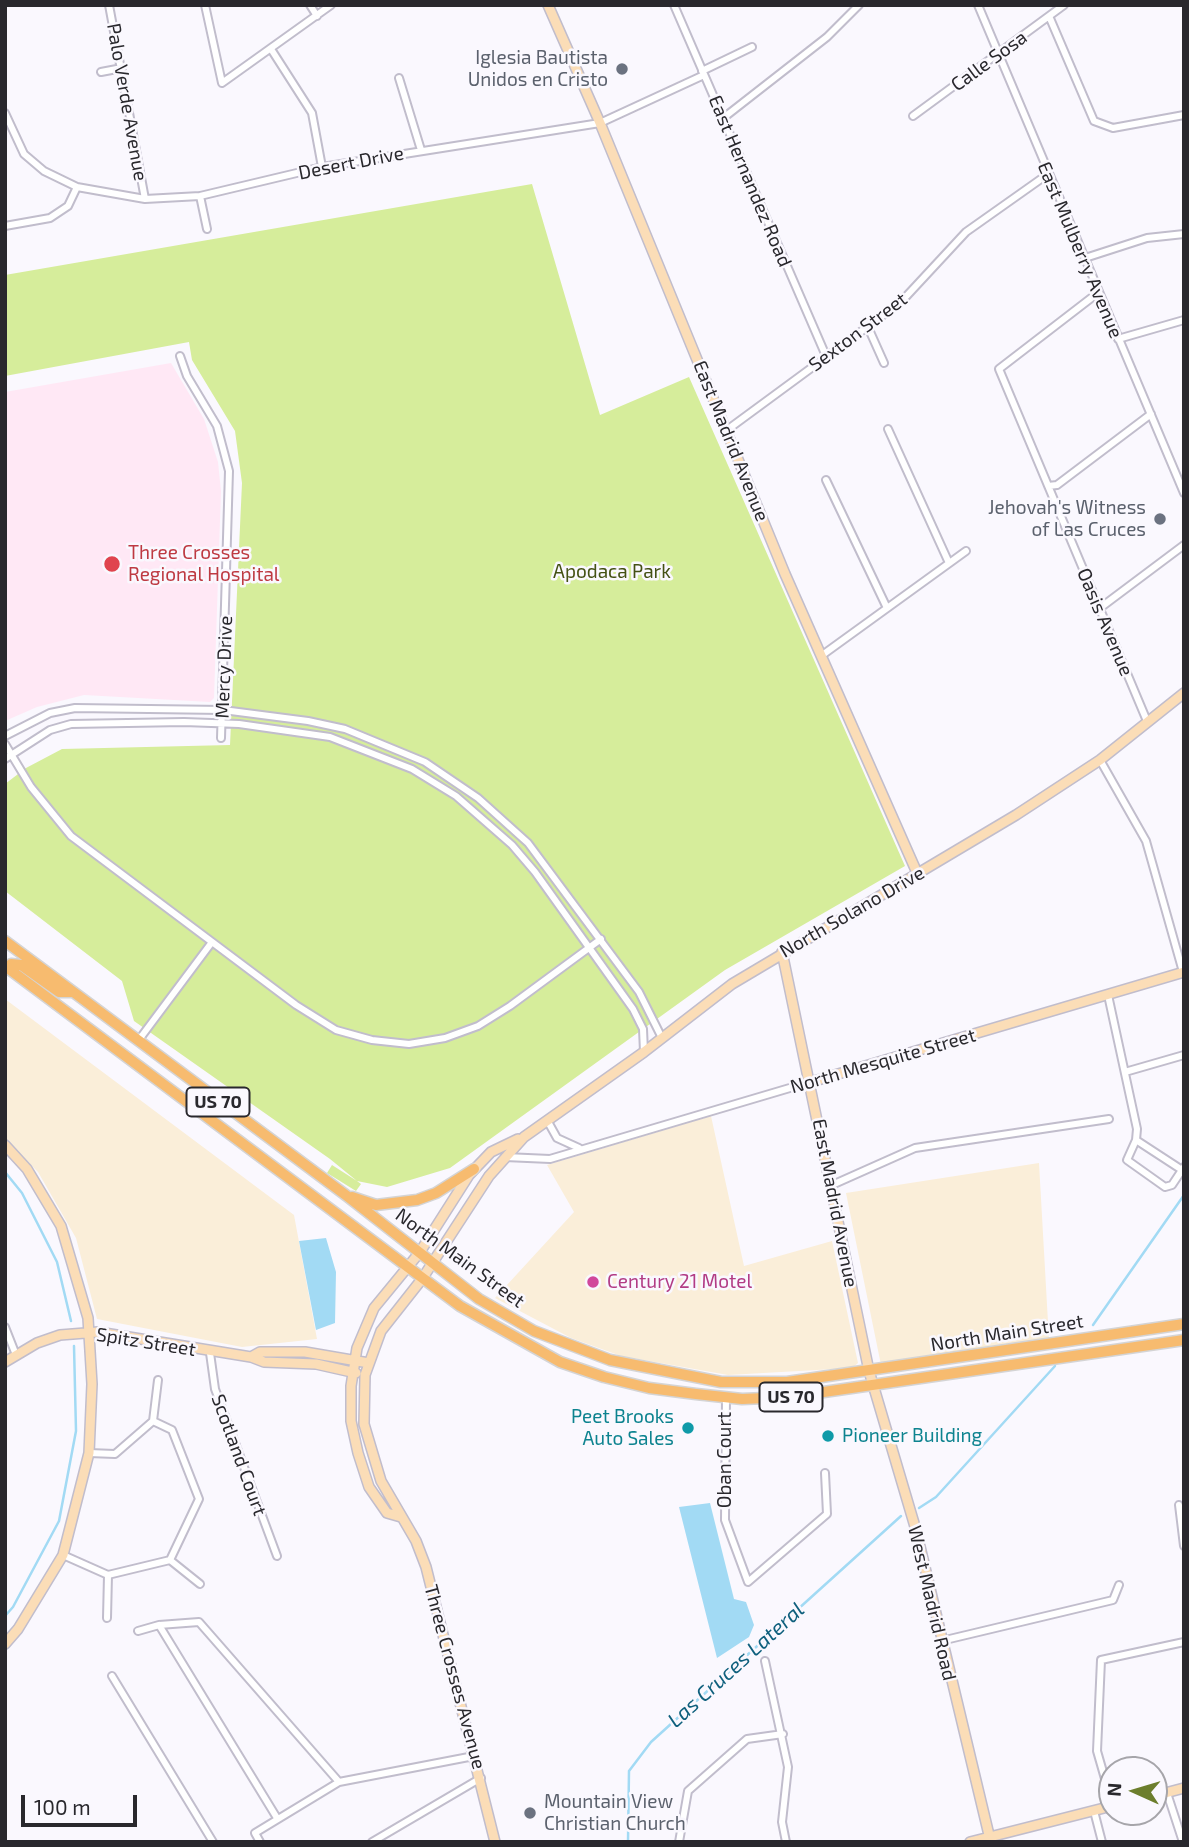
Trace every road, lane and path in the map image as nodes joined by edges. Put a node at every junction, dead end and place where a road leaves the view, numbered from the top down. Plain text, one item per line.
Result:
1 (109, 5) edge
2 (205, 5) edge
3 (310, 5) edge
4 (331, 5) edge
5 (548, 5) edge
6 (674, 5) edge
7 (859, 5) edge
8 (978, 5) edge
9 (1064, 5) edge
10 (317, 16) junction
11 (1049, 16) junction
12 (752, 47) dead end
13 (271, 49) junction
14 (998, 55) junction
15 (122, 68) junction
16 (101, 72) dead end
17 (703, 73) junction
18 (399, 78) dead end
19 (5, 113) edge
20 (1184, 115) edge
21 (913, 116) dead end
22 (722, 119) junction
23 (600, 123) junction
24 (421, 150) junction
25 (322, 167) junction
26 (1048, 174) junction
27 (77, 187) junction
28 (200, 196) junction
29 (145, 200) junction
30 (5, 226) edge
31 (206, 229) dead end
32 (1184, 234) edge
33 (1085, 258) junction
34 (1099, 292) junction
35 (1184, 320) edge
36 (867, 325) junction
37 (1118, 339) junction
38 (180, 356) dead end
39 (826, 356) junction
40 (884, 363) dead end
41 (1151, 414) junction
42 (888, 429) dead end
43 (727, 430) junction
44 (826, 480) dead end
45 (1048, 486) junction
46 (1184, 493) edge
47 (1184, 545) edge
48 (966, 551) dead end
49 (949, 563) junction
50 (887, 608) junction
51 (1100, 608) junction
52 (821, 656) junction
53 (1184, 693) edge
54 (223, 710) junction
55 (1147, 721) junction
56 (222, 723) junction
57 (5, 736) edge
58 (364, 736) junction
59 (222, 738) dead end
60 (5, 744) edge
61 (360, 747) junction
62 (11, 752) junction
63 (5, 758) edge
64 (1100, 760) junction
65 (478, 798) junction
66 (469, 807) junction
67 (918, 875) junction
68 (601, 939) junction
69 (5, 941) edge
70 (212, 942) junction
71 (591, 948) junction
72 (782, 952) junction
73 (6, 967) edge
74 (1183, 972) edge
75 (73, 992) junction
76 (1108, 995) junction
77 (662, 1038) junction
78 (138, 1041) junction
79 (644, 1052) junction
80 (1184, 1055) edge
81 (1125, 1072) junction
82 (811, 1082) junction
83 (547, 1119) junction
84 (1109, 1119) dead end
85 (524, 1136) junction
86 (1136, 1140) junction
87 (5, 1145) edge
88 (581, 1149) junction
89 (505, 1157) junction
90 (474, 1169) junction
91 (1183, 1169) edge
92 (832, 1185) junction
93 (347, 1196) junction
94 (419, 1252) junction
95 (432, 1262) junction
96 (407, 1268) junction
97 (422, 1279) junction
98 (1184, 1324) edge
99 (5, 1327) edge
100 (89, 1332) junction
101 (1184, 1340) edge
102 (1006, 1350) junction
103 (210, 1353) junction
104 (16, 1355) junction
105 (251, 1357) junction
106 (355, 1360) junction
107 (5, 1362) edge
108 (369, 1363) junction
109 (1008, 1366) junction
110 (869, 1371) junction
111 (353, 1372) junction
112 (365, 1374) junction
113 (158, 1380) dead end
114 (721, 1382) junction
115 (875, 1387) junction
116 (726, 1397) junction
117 (153, 1420) junction
118 (89, 1453) junction
119 (825, 1473) dead end
120 (1179, 1505) dead end
121 (401, 1517) junction
122 (1184, 1546) edge
123 (63, 1555) junction
124 (277, 1556) dead end
125 (170, 1560) junction
126 (108, 1575) junction
127 (200, 1584) dead end
128 (1119, 1585) dead end
129 (107, 1618) dead end
130 (159, 1625) junction
131 (138, 1630) dead end
132 (941, 1641) junction
133 (1184, 1642) edge
134 (5, 1644) edge
135 (765, 1661) dead end
136 (112, 1676) dead end
137 (783, 1734) junction
138 (474, 1756) junction
139 (1098, 1756) edge
140 (481, 1778) junction
141 (339, 1782) junction
142 (1168, 1796) edge
143 (1098, 1809) edge
144 (1094, 1811) junction
145 (277, 1818) junction
146 (989, 1835) junction
147 (213, 1842) edge
148 (260, 1842) edge
149 (372, 1842) edge
150 (495, 1842) edge
151 (679, 1842) edge
152 (786, 1842) edge
153 (970, 1842) edge
154 (1102, 1842) edge
155 (1183, 1842) edge

1 - 15 street, Palo Verde Avenue
2 - 13 street
3 - 10 street
4 - 10 street
5 - 23 street, East Madrid Avenue
6 - 17 street, East Hernandez Road
7 - 22 street
8 - 14 street, East Mulberry Avenue
9 - 11 street, Calle Sosa
10 - 13 street
11 - 14 street, Calle Sosa
11 - 20 street
12 - 17 street, Desert Drive
13 - 25 street
14 - 21 street, Calle Sosa
14 - 26 street, East Mulberry Avenue
15 - 16 street
15 - 29 street, Palo Verde Avenue
17 - 22 street, East Hernandez Road
17 - 23 street, Desert Drive
18 - 24 street
19 - 27 street, Desert Drive
22 - 39 street, East Hernandez Road
23 - 24 street, Desert Drive
23 - 43 street, East Madrid Avenue
24 - 25 street, Desert Drive
25 - 28 street, Desert Drive
26 - 33 street, East Mulberry Avenue
26 - 36 street, Sexton Street
27 - 29 street, Desert Drive
27 - 30 street
28 - 29 street, Desert Drive
28 - 31 street
32 - 33 street
33 - 34 street, East Mulberry Avenue
34 - 37 street, East Mulberry Avenue
34 - 45 street, Oasis Avenue
35 - 37 street
36 - 39 street, Sexton Street
36 - 40 street
37 - 41 street, East Mulberry Avenue
38 - 54 street, Mercy Drive
39 - 43 street, Sexton Street
41 - 45 street
41 - 46 street, East Mulberry Avenue
42 - 49 street
43 - 52 street, East Madrid Avenue
44 - 50 street
45 - 51 street, Oasis Avenue
47 - 51 street
48 - 49 street
49 - 50 street
50 - 52 street
51 - 55 street, Oasis Avenue
52 - 67 street, East Madrid Avenue
53 - 55 street, North Solano Drive
54 - 56 street, Mercy Drive
54 - 57 street
54 - 58 street
55 - 64 street, North Solano Drive
56 - 59 street, Mercy Drive
56 - 61 street
56 - 62 street
58 - 61 street
58 - 65 street
60 - 62 street
61 - 66 street
62 - 63 street
62 - 70 street
64 - 67 street, North Solano Drive
64 - 74 street
65 - 66 street
65 - 68 street
66 - 71 street
67 - 72 street, North Solano Drive
68 - 71 street
68 - 77 street
69 - 75 main road, North Main Street / US 70
70 - 71 street
70 - 78 street
71 - 79 street
72 - 77 street, North Solano Drive
72 - 82 street, East Madrid Avenue
73 - 75 main road
73 - 96 main road, North Main Street / US 70
74 - 76 street, North Mesquite Street
75 - 78 main road, North Main Street / US 70
76 - 81 street
76 - 82 street, North Mesquite Street
77 - 79 street, North Solano Drive
78 - 93 main road, North Main Street / US 70
79 - 83 street, North Solano Drive
80 - 81 street
81 - 86 street
82 - 88 street, North Mesquite Street
82 - 92 street, East Madrid Avenue
83 - 85 street, North Solano Drive
83 - 88 street
84 - 92 street
85 - 89 street, North Solano Drive
85 - 90 street, North Solano Drive
86 - 91 street
86 - 91 street
87 - 100 street
88 - 89 street, North Mesquite Street
89 - 95 street, North Solano Drive
90 - 93 main road
90 - 94 street, North Solano Drive
92 - 110 street, East Madrid Avenue
93 - 94 main road, North Main Street / US 70
94 - 95 main road, North Main Street / US 70
94 - 96 street, North Solano Drive
95 - 97 street, North Solano Drive
95 - 114 main road, North Main Street / US 70
96 - 97 main road, North Main Street / US 70
96 - 106 street, Three Crosses Avenue
97 - 108 street, Three Crosses Avenue
97 - 116 main road, North Main Street / US 70
98 - 102 main road, North Main Street / US 70
99 - 104 street
100 - 103 street, Spitz Street
100 - 104 street, Spitz Street
100 - 118 street
101 - 109 main road, North Main Street / US 70
102 - 109 main road
102 - 110 main road, North Main Street / US 70
103 - 105 street, Spitz Street
103 - 124 street, Scotland Court
104 - 107 street, Spitz Street
105 - 106 street, Spitz Street
105 - 111 street, Spitz Street
106 - 108 street, Spitz Street
106 - 111 street, Three Crosses Avenue
108 - 112 street, Three Crosses Avenue
109 - 115 main road, North Main Street / US 70
110 - 114 main road, North Main Street / US 70
110 - 115 street, West Madrid Road
111 - 112 street, Spitz Street
111 - 121 street, Three Crosses Avenue
112 - 121 street, Three Crosses Avenue
113 - 117 street
114 - 116 main road
115 - 116 main road, North Main Street / US 70
115 - 132 street, West Madrid Road
116 - 119 street, Oban Court
117 - 118 street
117 - 125 street
118 - 123 street
120 - 122 street
121 - 138 street, Three Crosses Avenue
123 - 126 street
123 - 134 street
125 - 126 street
125 - 127 street
126 - 129 street
128 - 132 street
130 - 131 street
130 - 141 street
130 - 145 street
132 - 146 street, West Madrid Road
133 - 139 street
135 - 137 street
136 - 147 street
137 - 151 street
137 - 152 street
138 - 140 street, Three Crosses Avenue
138 - 141 street
140 - 149 street
140 - 150 street, Three Crosses Avenue
141 - 145 street
142 - 155 street
143 - 144 street
144 - 146 street
144 - 154 street
145 - 148 street
146 - 153 street

